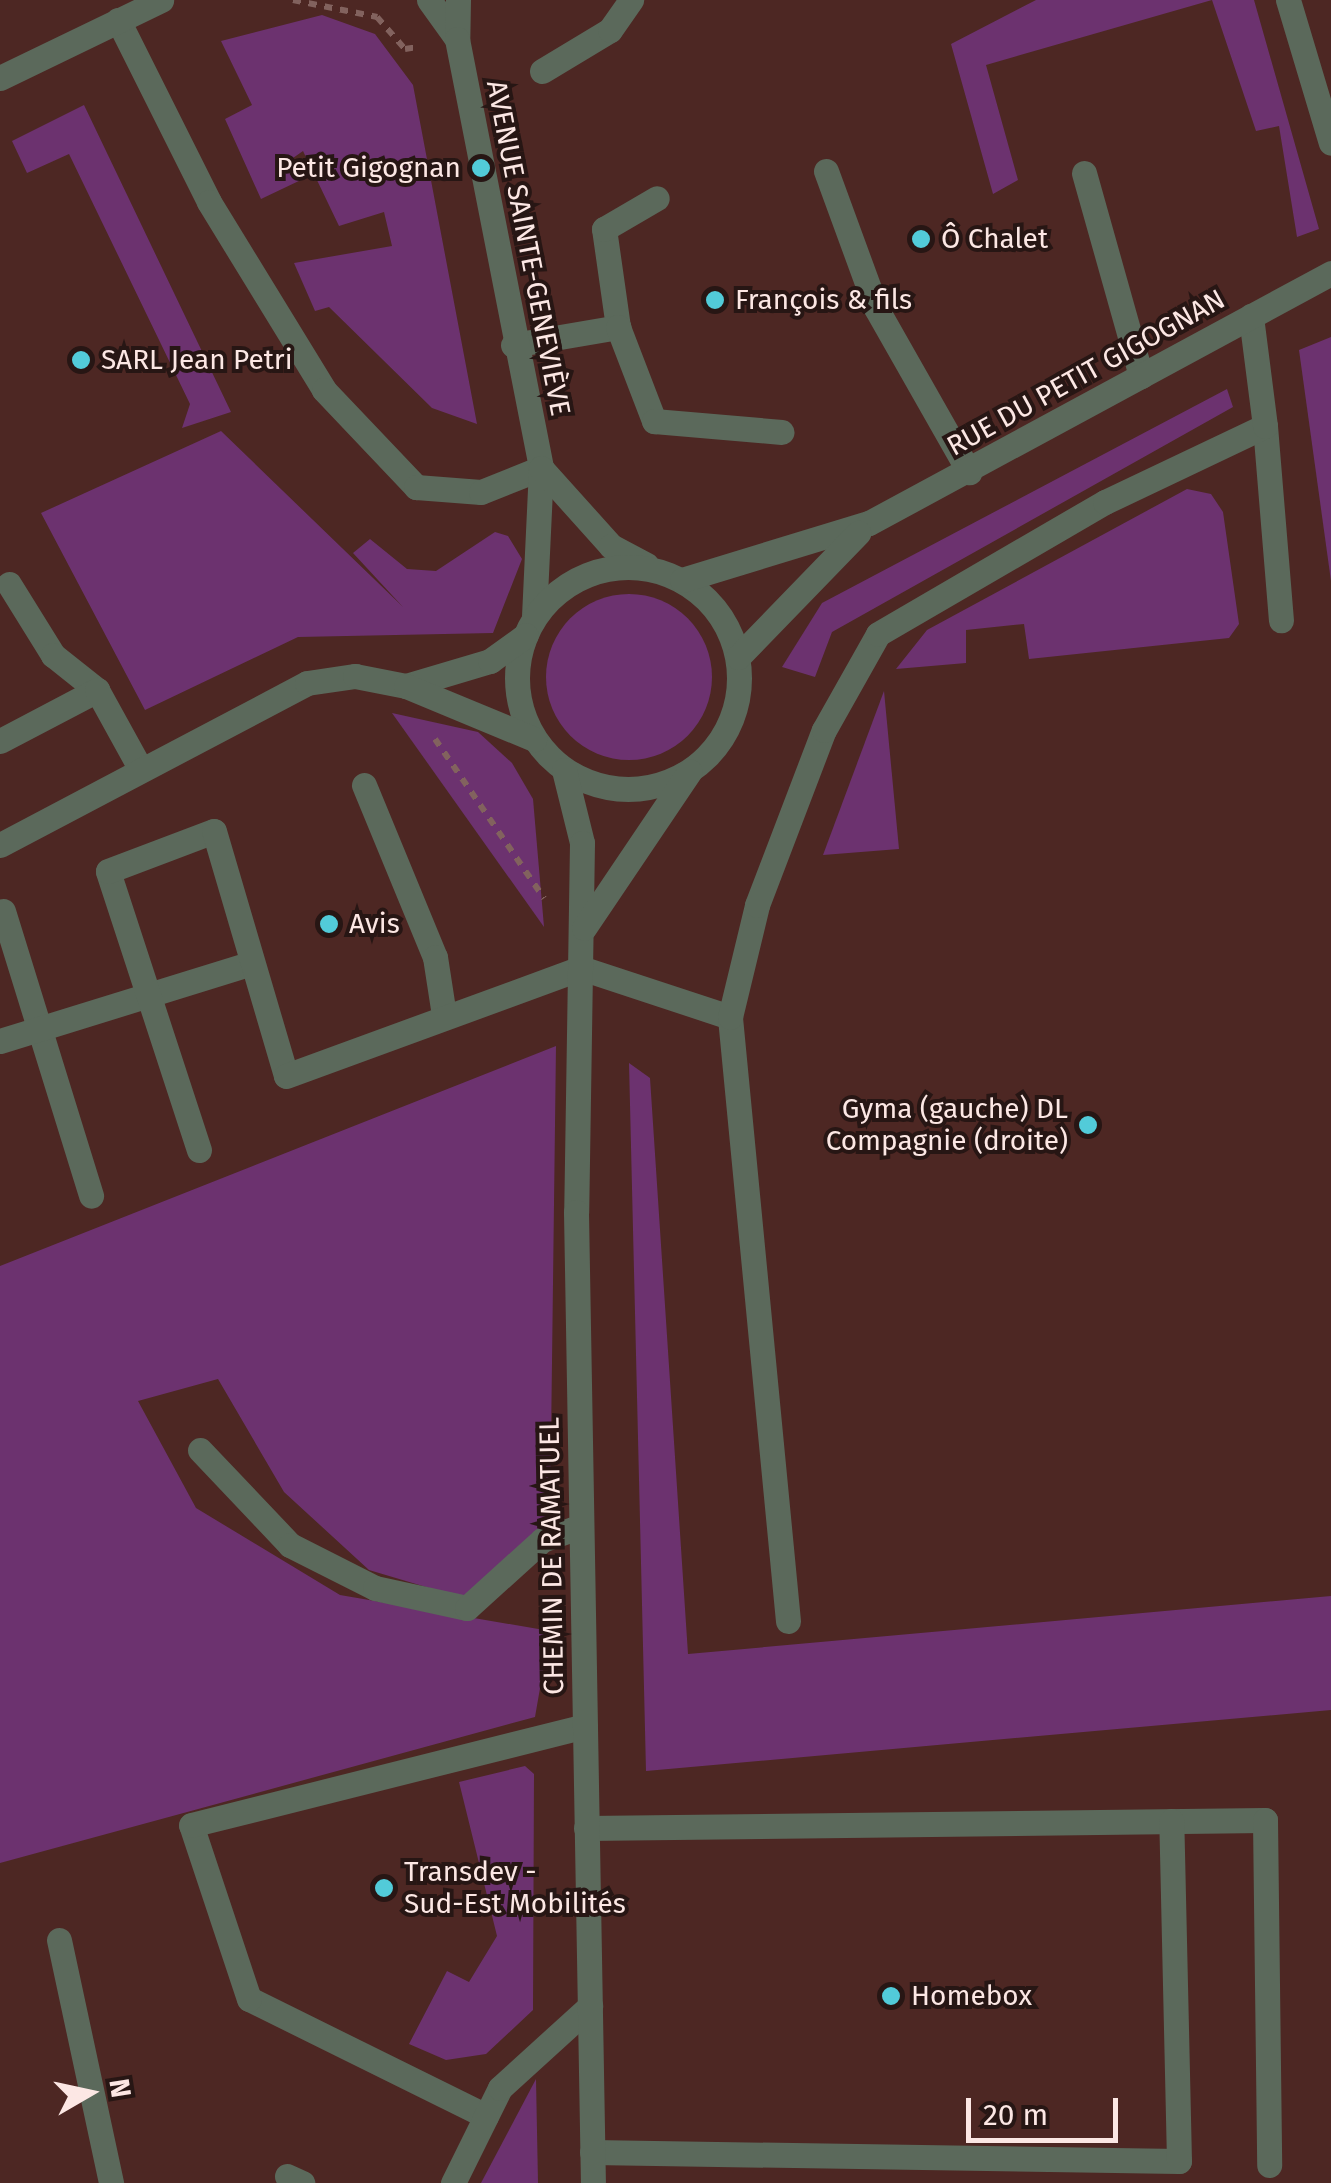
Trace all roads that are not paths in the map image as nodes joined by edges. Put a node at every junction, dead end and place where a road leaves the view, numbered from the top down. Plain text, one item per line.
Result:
1 (161, 0) edge
2 (429, 0) edge
3 (458, 0) edge
4 (632, 0) edge
5 (1288, 0) edge
6 (118, 20) junction
7 (457, 39) junction
8 (542, 70) dead end
9 (0, 78) edge
10 (1331, 142) edge
11 (826, 171) dead end
12 (1084, 173) dead end
13 (657, 198) dead end
14 (1331, 273) edge
15 (1252, 316) junction
16 (618, 327) junction
17 (513, 345) junction
18 (1141, 376) junction
19 (1266, 426) junction
20 (782, 432) dead end
21 (541, 468) junction
22 (969, 472) junction
23 (869, 524) junction
24 (655, 569) junction
25 (682, 580) junction
26 (9, 584) dead end
27 (1281, 620) dead end
28 (530, 626) junction
29 (738, 657) junction
30 (406, 686) junction
31 (97, 690) junction
32 (534, 738) junction
33 (0, 741) edge
34 (140, 768) junction
35 (564, 770) junction
36 (690, 771) junction
37 (364, 785) dead end
38 (0, 845) edge
39 (3, 912) dead end
40 (584, 928) junction
41 (248, 964) junction
42 (582, 968) junction
43 (147, 996) junction
44 (444, 1016) junction
45 (730, 1017) junction
46 (40, 1028) junction
47 (0, 1041) edge
48 (199, 1150) dead end
49 (91, 1196) dead end
50 (200, 1450) dead end
51 (582, 1526) junction
52 (788, 1621) dead end
53 (585, 1726) junction
54 (1171, 1821) junction
55 (586, 1828) junction
56 (58, 1940) dead end
57 (590, 2006) junction
58 (486, 2116) junction
59 (592, 2152) junction
60 (1268, 2165) dead end
61 (111, 2183) edge
62 (453, 2183) edge
63 (593, 2183) edge

1 - 6 street
2 - 7 street, AVENUE SAINTE-GENEVIÈVE
3 - 7 street, AVENUE SAINTE-GENEVIÈVE
4 - 8 street
5 - 10 street
6 - 9 street
6 - 21 street
7 - 17 street, AVENUE SAINTE-GENEVIÈVE
11 - 22 street
12 - 18 street
13 - 16 street
14 - 15 street, RUE DU PETIT GIGOGNAN
15 - 18 street, RUE DU PETIT GIGOGNAN
15 - 19 street
16 - 17 street
16 - 20 street
17 - 21 street, AVENUE SAINTE-GENEVIÈVE
18 - 22 street, RUE DU PETIT GIGOGNAN
19 - 27 street
19 - 45 street
21 - 24 street, AVENUE SAINTE-GENEVIÈVE
21 - 28 street, AVENUE SAINTE-GENEVIÈVE
22 - 23 street, RUE DU PETIT GIGOGNAN
23 - 25 street, RUE DU PETIT GIGOGNAN
23 - 29 street, RUE DU PETIT GIGOGNAN
24 - 25 street
24 - 28 street
25 - 29 street
26 - 31 street
28 - 30 street
28 - 32 street
29 - 36 street
30 - 32 street
30 - 34 street
31 - 33 street
31 - 34 street
32 - 35 street
34 - 38 street
35 - 36 street
35 - 40 street, CHEMIN DE RAMATUEL
36 - 40 street
37 - 44 street
39 - 46 street
40 - 42 street, CHEMIN DE RAMATUEL
41 - 43 street
41 - 43 street
41 - 44 street
42 - 44 street
42 - 45 street
42 - 51 street, CHEMIN DE RAMATUEL
43 - 46 street
43 - 48 street
45 - 52 street
46 - 47 street
46 - 49 street
50 - 51 street
51 - 53 street, CHEMIN DE RAMATUEL
53 - 55 street, CHEMIN DE RAMATUEL
53 - 58 street
54 - 55 street
54 - 59 street
54 - 60 street
55 - 57 street, CHEMIN DE RAMATUEL
56 - 61 street
57 - 58 street
57 - 59 street, CHEMIN DE RAMATUEL
58 - 62 street
59 - 63 street, CHEMIN DE RAMATUEL

